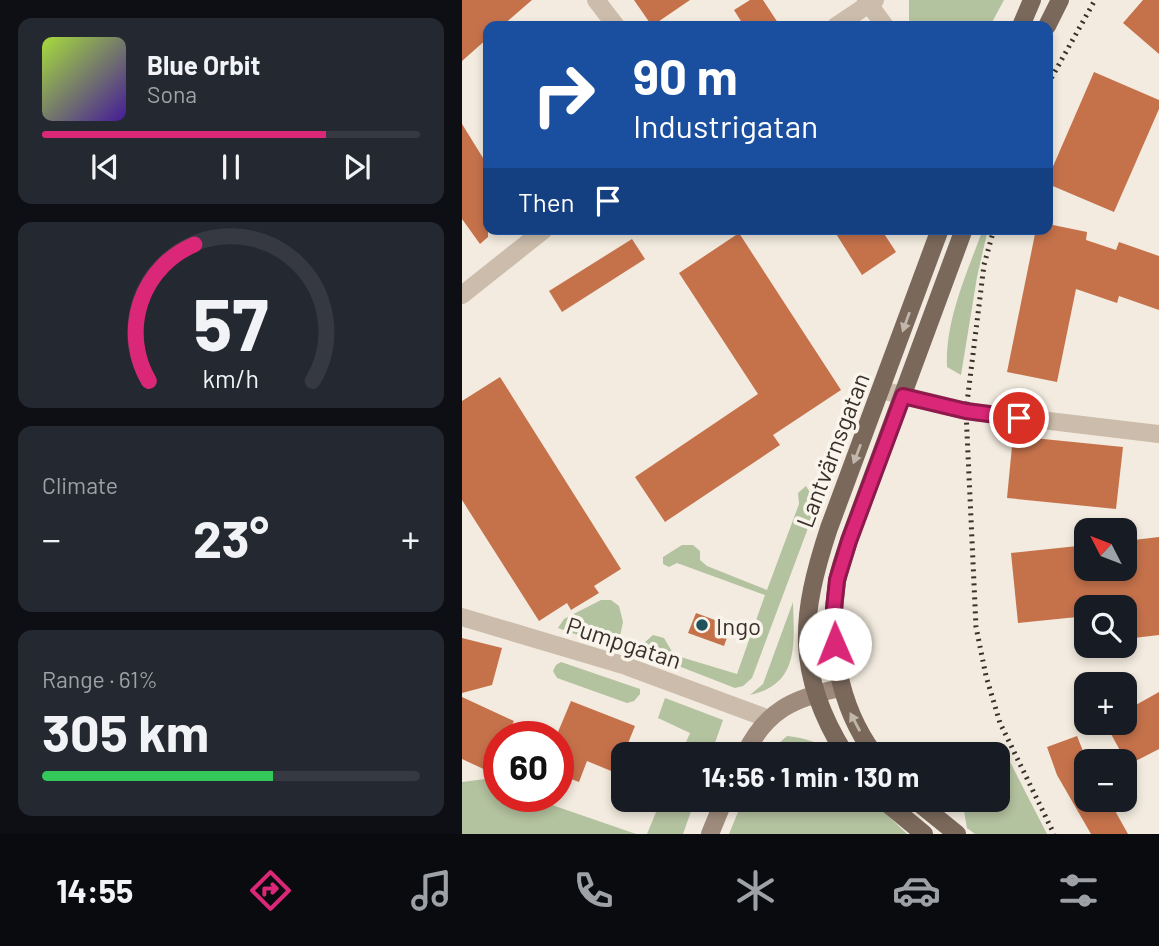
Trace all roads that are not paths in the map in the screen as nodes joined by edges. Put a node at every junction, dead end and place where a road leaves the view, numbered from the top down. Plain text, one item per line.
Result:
1 (596, 0) edge
2 (1032, 0) edge
3 (1060, 0) edge
4 (870, 1) edge
5 (612, 21) edge
6 (843, 21) edge
7 (882, 21) edge
8 (1023, 21) edge
9 (1050, 21) edge
10 (537, 235) edge
11 (938, 235) edge
12 (962, 235) edge
13 (462, 295) edge
14 (881, 390) junction
15 (903, 396) junction
16 (1159, 434) edge
17 (462, 617) edge
18 (840, 688) junction
19 (814, 694) junction
20 (769, 719) junction
21 (751, 742) edge
22 (837, 742) edge
23 (867, 742) edge
24 (719, 812) edge
25 (897, 812) edge
26 (930, 812) edge
27 (710, 834) edge
28 (923, 834) edge
29 (957, 834) edge

1 - 5 street
2 - 8 main road
3 - 9 main road
4 - 6 street
4 - 7 street
10 - 13 street
11 -> 14 main road, Lantvärnsgatan
12 - 15 main road, Lantvärnsgatan
14 - 15 street
14 -> 19 main road, Lantvärnsgatan
15 - 16 street
15 - 18 main road, Lantvärnsgatan
17 - 20 street, Pumpgatan
18 - 19 street
23 -> 18 main road, Lantvärnsgatan
19 - 20 street
19 - 22 main road, Lantvärnsgatan
20 - 21 street
24 - 27 street
25 - 28 main road
26 - 29 main road

